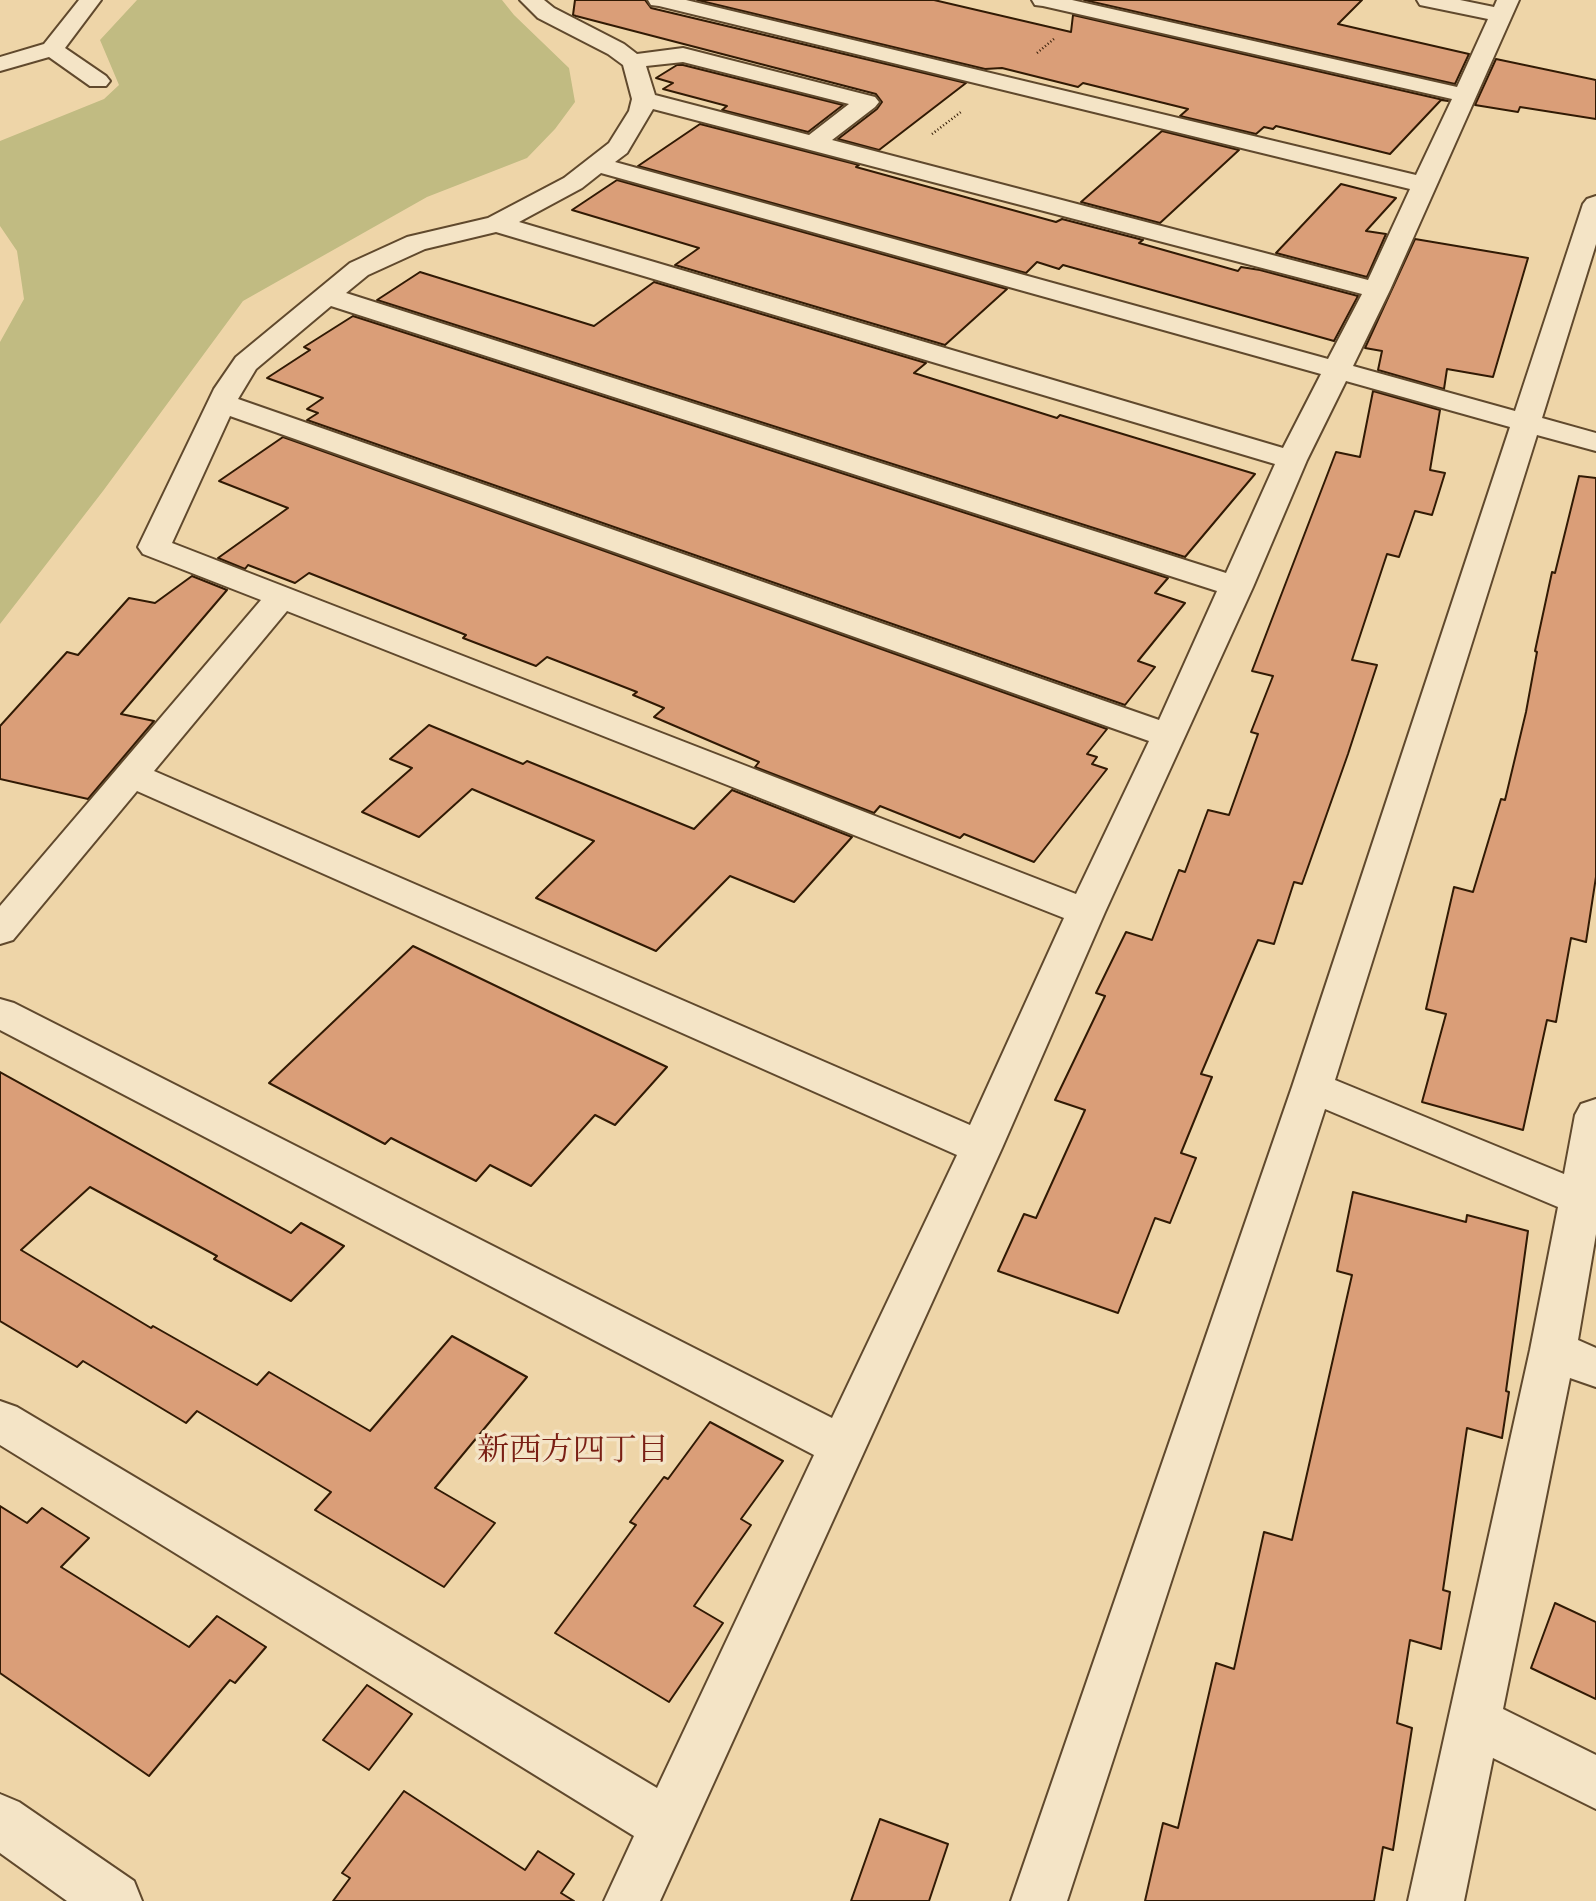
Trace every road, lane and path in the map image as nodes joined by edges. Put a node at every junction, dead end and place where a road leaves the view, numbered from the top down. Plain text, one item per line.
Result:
1 (90, 0) edge
2 (531, 0) edge
3 (659, 0) edge
4 (1043, 0) edge
5 (1428, 0) edge
6 (1504, 8) edge
7 (1090, 10) junction
8 (52, 48) junction
9 (632, 61) junction
10 (0, 64) edge
11 (98, 81) dead end
12 (1000, 82) junction
13 (1464, 95) junction
14 (644, 99) junction
15 (813, 143) junction
16 (897, 164) junction
17 (598, 165) junction
18 (1422, 184) junction
19 (1596, 204) edge
20 (497, 224) junction
21 (1377, 290) junction
22 (325, 295) junction
23 (1337, 369) junction
24 (222, 403) junction
25 (1525, 422) junction
26 (1596, 442) edge
27 (1292, 460) junction
28 (1237, 587) junction
29 (281, 597) junction
30 (1170, 736) junction
31 (132, 775) junction
32 (1086, 912) junction
33 (0, 931) edge
34 (0, 1013) edge
35 (1312, 1087) junction
36 (1596, 1115) edge
37 (981, 1147) junction
38 (1579, 1198) junction
39 (1553, 1350) junction
40 (1596, 1368) edge
41 (0, 1421) edge
42 (843, 1447) junction
43 (1473, 1721) junction
44 (1596, 1783) edge
45 (0, 1821) edge
46 (667, 1825) junction
47 (114, 1901) edge
48 (632, 1901) edge
49 (1039, 1901) edge
50 (1436, 1901) edge

1 - 8 street
2 - 9 street
3 - 12 street
4 - 7 street
5 - 6 street
6 - 13 street
7 - 12 path
7 - 13 street
8 - 10 street
8 - 11 street
9 - 14 street
9 - 15 street
12 - 16 path
12 - 18 street
13 - 18 street
14 - 15 street
14 - 17 street
15 - 16 street
16 - 21 street
17 - 20 street
17 - 23 street
18 - 21 street
19 - 25 street
20 - 22 street
20 - 27 street
21 - 23 street
22 - 24 street
22 - 28 street
23 - 25 street
23 - 27 street
24 - 29 street
24 - 30 street
25 - 26 street
25 - 35 street
27 - 28 street
28 - 30 street
29 - 31 street
29 - 32 street
30 - 32 street
31 - 33 street
31 - 37 street
32 - 37 street
34 - 42 street
35 - 38 street
35 - 49 street
36 - 38 street
37 - 42 street
38 - 39 street
39 - 40 street
39 - 43 street
41 - 46 street
42 - 46 street
43 - 44 street
43 - 50 street
45 - 47 street
46 - 48 street

